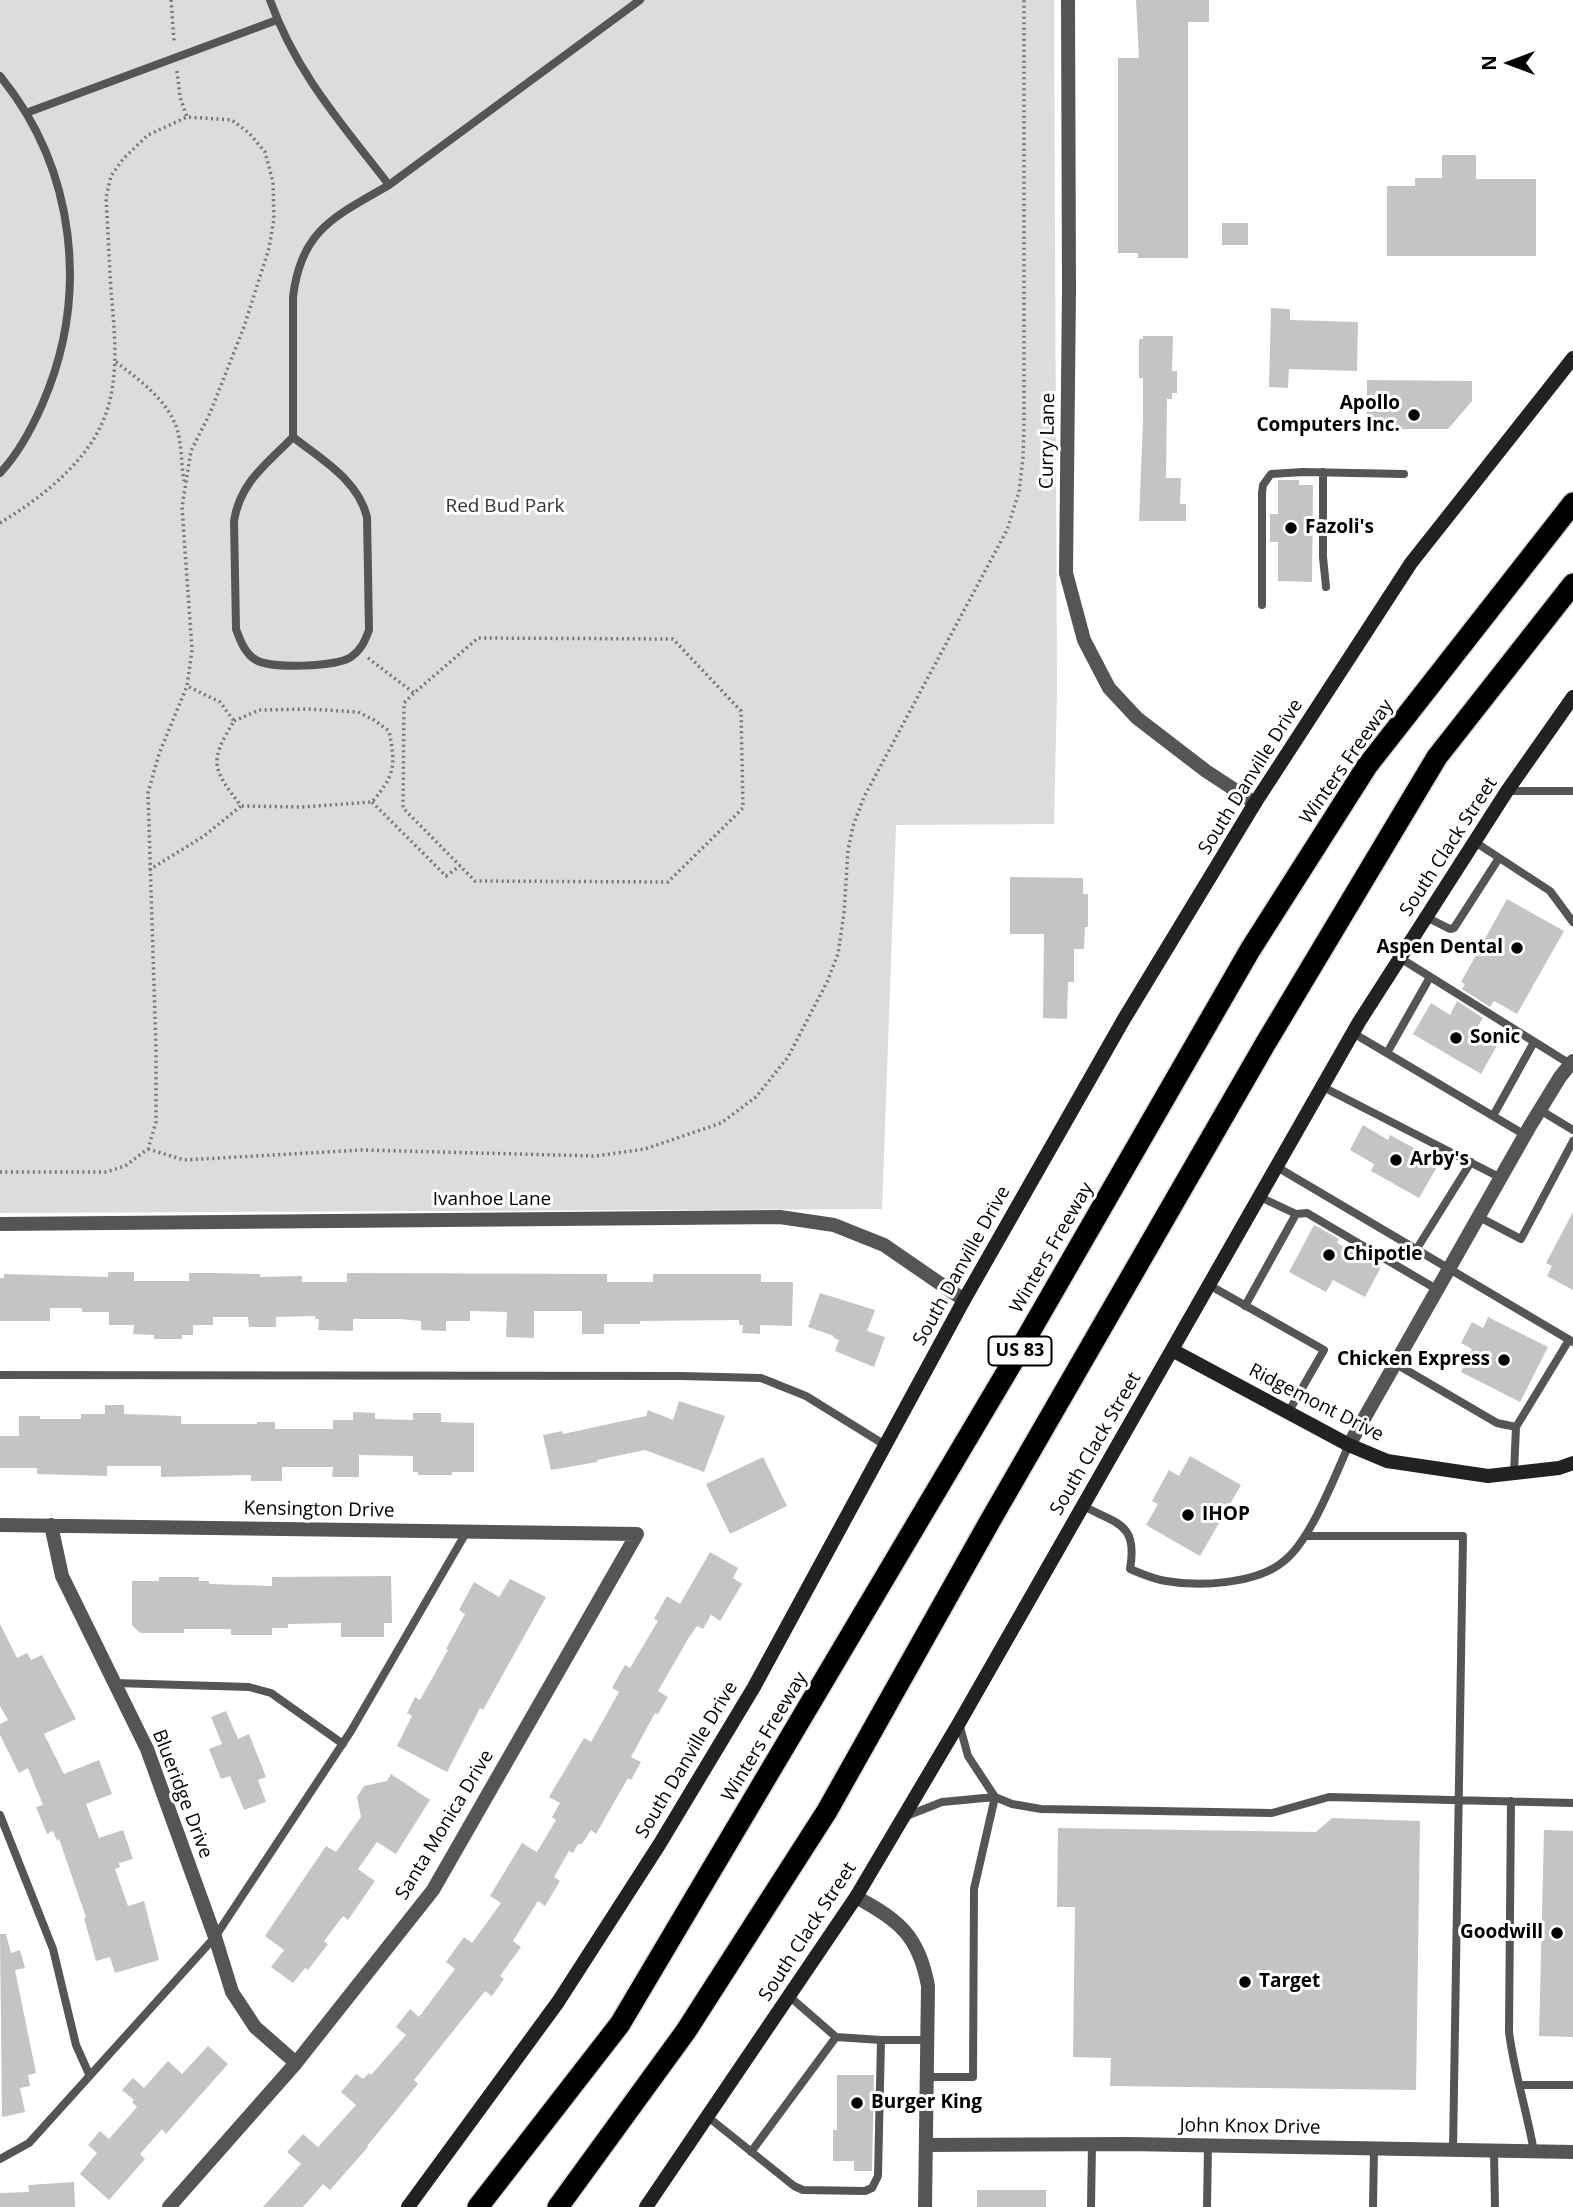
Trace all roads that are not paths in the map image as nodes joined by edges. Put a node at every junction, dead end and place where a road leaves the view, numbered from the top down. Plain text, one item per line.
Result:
1 (270, 0) edge
2 (640, 0) edge
3 (1068, 0) edge
4 (277, 20) junction
5 (0, 76) edge
6 (26, 113) junction
7 (389, 184) junction
8 (1573, 358) edge
9 (293, 437) junction
10 (1323, 472) junction
11 (0, 473) edge
12 (1404, 474) dead end
13 (1573, 503) edge
14 (1573, 584) edge
15 (1326, 587) dead end
16 (1262, 605) dead end
17 (1573, 697) edge
18 (1507, 791) junction
19 (1573, 791) edge
20 (1255, 803) junction
21 (1475, 842) junction
22 (1499, 858) junction
23 (1426, 917) junction
24 (1573, 922) edge
25 (1400, 958) junction
26 (1430, 976) junction
27 (1353, 1033) junction
28 (1534, 1042) junction
29 (1387, 1053) junction
30 (1572, 1063) edge
31 (1323, 1087) junction
32 (1540, 1110) junction
33 (1493, 1116) junction
34 (1573, 1130) edge
35 (1525, 1135) junction
36 (1573, 1141) edge
37 (1471, 1162) junction
38 (1277, 1167) junction
39 (1501, 1178) junction
40 (1260, 1197) junction
41 (1296, 1214) junction
42 (1479, 1217) junction
43 (0, 1224) edge
44 (1416, 1250) junction
45 (1450, 1270) junction
46 (1209, 1285) junction
47 (1438, 1290) junction
48 (964, 1300) junction
49 (1245, 1306) junction
50 (1571, 1341) edge
51 (1172, 1350) junction
52 (1396, 1364) junction
53 (0, 1375) edge
54 (1289, 1412) junction
55 (1516, 1427) junction
56 (885, 1445) junction
57 (1349, 1445) junction
58 (1573, 1463) edge
59 (1514, 1473) junction
60 (1083, 1506) junction
61 (0, 1525) edge
62 (51, 1525) junction
63 (467, 1531) junction
64 (637, 1534) joint
65 (1305, 1536) junction
66 (115, 1683) junction
67 (959, 1723) junction
68 (343, 1744) junction
69 (995, 1797) junction
70 (1460, 1800) junction
71 (1511, 1801) junction
72 (1573, 1803) edge
73 (0, 1815) edge
74 (904, 1817) junction
75 (856, 1897) junction
76 (215, 1937) junction
77 (789, 1996) junction
78 (836, 2037) junction
79 (881, 2040) junction
80 (927, 2040) junction
81 (296, 2063) junction
82 (89, 2074) junction
83 (927, 2077) junction
84 (1520, 2085) junction
85 (1573, 2085) edge
86 (708, 2117) junction
87 (1092, 2144) junction
88 (926, 2145) junction
89 (1208, 2145) junction
90 (1374, 2149) junction
91 (1452, 2150) junction
92 (1494, 2151) junction
93 (751, 2152) junction
94 (1534, 2152) junction
95 (1573, 2152) edge
96 (0, 2159) edge
97 (169, 2207) edge
98 (408, 2207) edge
99 (478, 2207) edge
100 (558, 2207) edge
101 (646, 2207) edge
102 (925, 2207) edge
103 (1091, 2207) edge
104 (1207, 2207) edge
105 (1373, 2207) edge
106 (1494, 2207) edge

1 - 4 lane
2 - 7 lane
3 - 20 street, Curry Lane
4 - 6 lane
4 - 7 lane
5 - 6 lane
6 - 11 lane
7 - 9 lane
8 - 20 main road, South Danville Drive
9 - 9 lane
10 - 12 lane
10 - 15 lane
10 - 16 lane
13 - 99 highway, Winters Freeway / US 83
14 - 100 highway, US 83
17 - 18 main road, South Clack Street
18 - 19 lane
18 - 21 main road, South Clack Street
20 - 48 main road, South Danville Drive
21 - 22 lane
21 - 23 main road, South Clack Street
22 - 23 lane
22 - 24 lane
23 - 25 main road, South Clack Street
25 - 26 lane
25 - 27 main road, South Clack Street
26 - 28 lane
26 - 29 lane
27 - 29 lane
27 - 31 main road, South Clack Street
28 - 30 lane
28 - 33 lane
29 - 33 lane
30 - 32 street
31 - 37 lane
31 - 38 main road, South Clack Street
32 - 34 lane
32 - 35 street
33 - 35 lane
35 - 39 street
36 - 42 lane
37 - 39 lane
37 - 44 lane
38 - 40 main road, South Clack Street
38 - 44 lane
39 - 42 street
40 - 41 lane
40 - 46 main road, South Clack Street
41 - 47 lane
41 - 49 lane
42 - 45 street
43 - 48 street, Ivanhoe Lane
44 - 45 lane
45 - 47 street
45 - 50 lane
46 - 49 lane
46 - 51 main road, South Clack Street
47 - 52 street
48 - 56 main road, South Danville Drive
49 - 54 lane
50 - 55 lane
51 - 54 main road, Ridgemont Drive
51 - 60 main road, South Clack Street
52 - 55 lane
52 - 57 street
53 - 56 lane
54 - 57 main road, Ridgemont Drive
55 - 59 lane
56 - 98 main road, South Danville Drive
57 - 59 main road, Ridgemont Drive
57 - 65 lane
58 - 59 main road, Ridgemont Drive
60 - 65 lane
60 - 67 main road, South Clack Street
61 - 62 street, Kensington Drive
62 - 63 street, Kensington Drive
62 - 66 street, Blueridge Drive
63 - 64 street, Kensington Drive
63 - 68 lane
64 - 81 street, Santa Monica Drive
65 - 70 lane
66 - 68 lane
66 - 76 street, Blueridge Drive
67 - 69 lane
67 - 74 main road, South Clack Street
68 - 76 lane
69 - 70 lane
69 - 74 lane
69 - 83 lane
70 - 71 lane
70 - 91 lane
71 - 72 lane
71 - 84 lane
73 - 82 lane
74 - 75 main road, South Clack Street
75 - 77 main road, South Clack Street
75 - 80 street
76 - 81 street, Blueridge Drive
76 - 82 lane
77 - 78 lane
77 - 86 main road, South Clack Street
78 - 79 lane
78 - 93 lane
79 - 80 lane
79 - 93 lane
80 - 83 street
81 - 97 street, Santa Monica Drive
82 - 96 lane
83 - 88 street
84 - 85 lane
84 - 94 lane
86 - 93 lane
86 - 101 main road, South Clack Street
87 - 88 street, John Knox Drive
87 - 89 street, John Knox Drive
87 - 103 lane
88 - 102 street
89 - 90 street, John Knox Drive
89 - 104 lane
90 - 91 street, John Knox Drive
90 - 105 lane
91 - 92 street, John Knox Drive
92 - 94 street, John Knox Drive
92 - 106 lane
94 - 95 street, John Knox Drive

